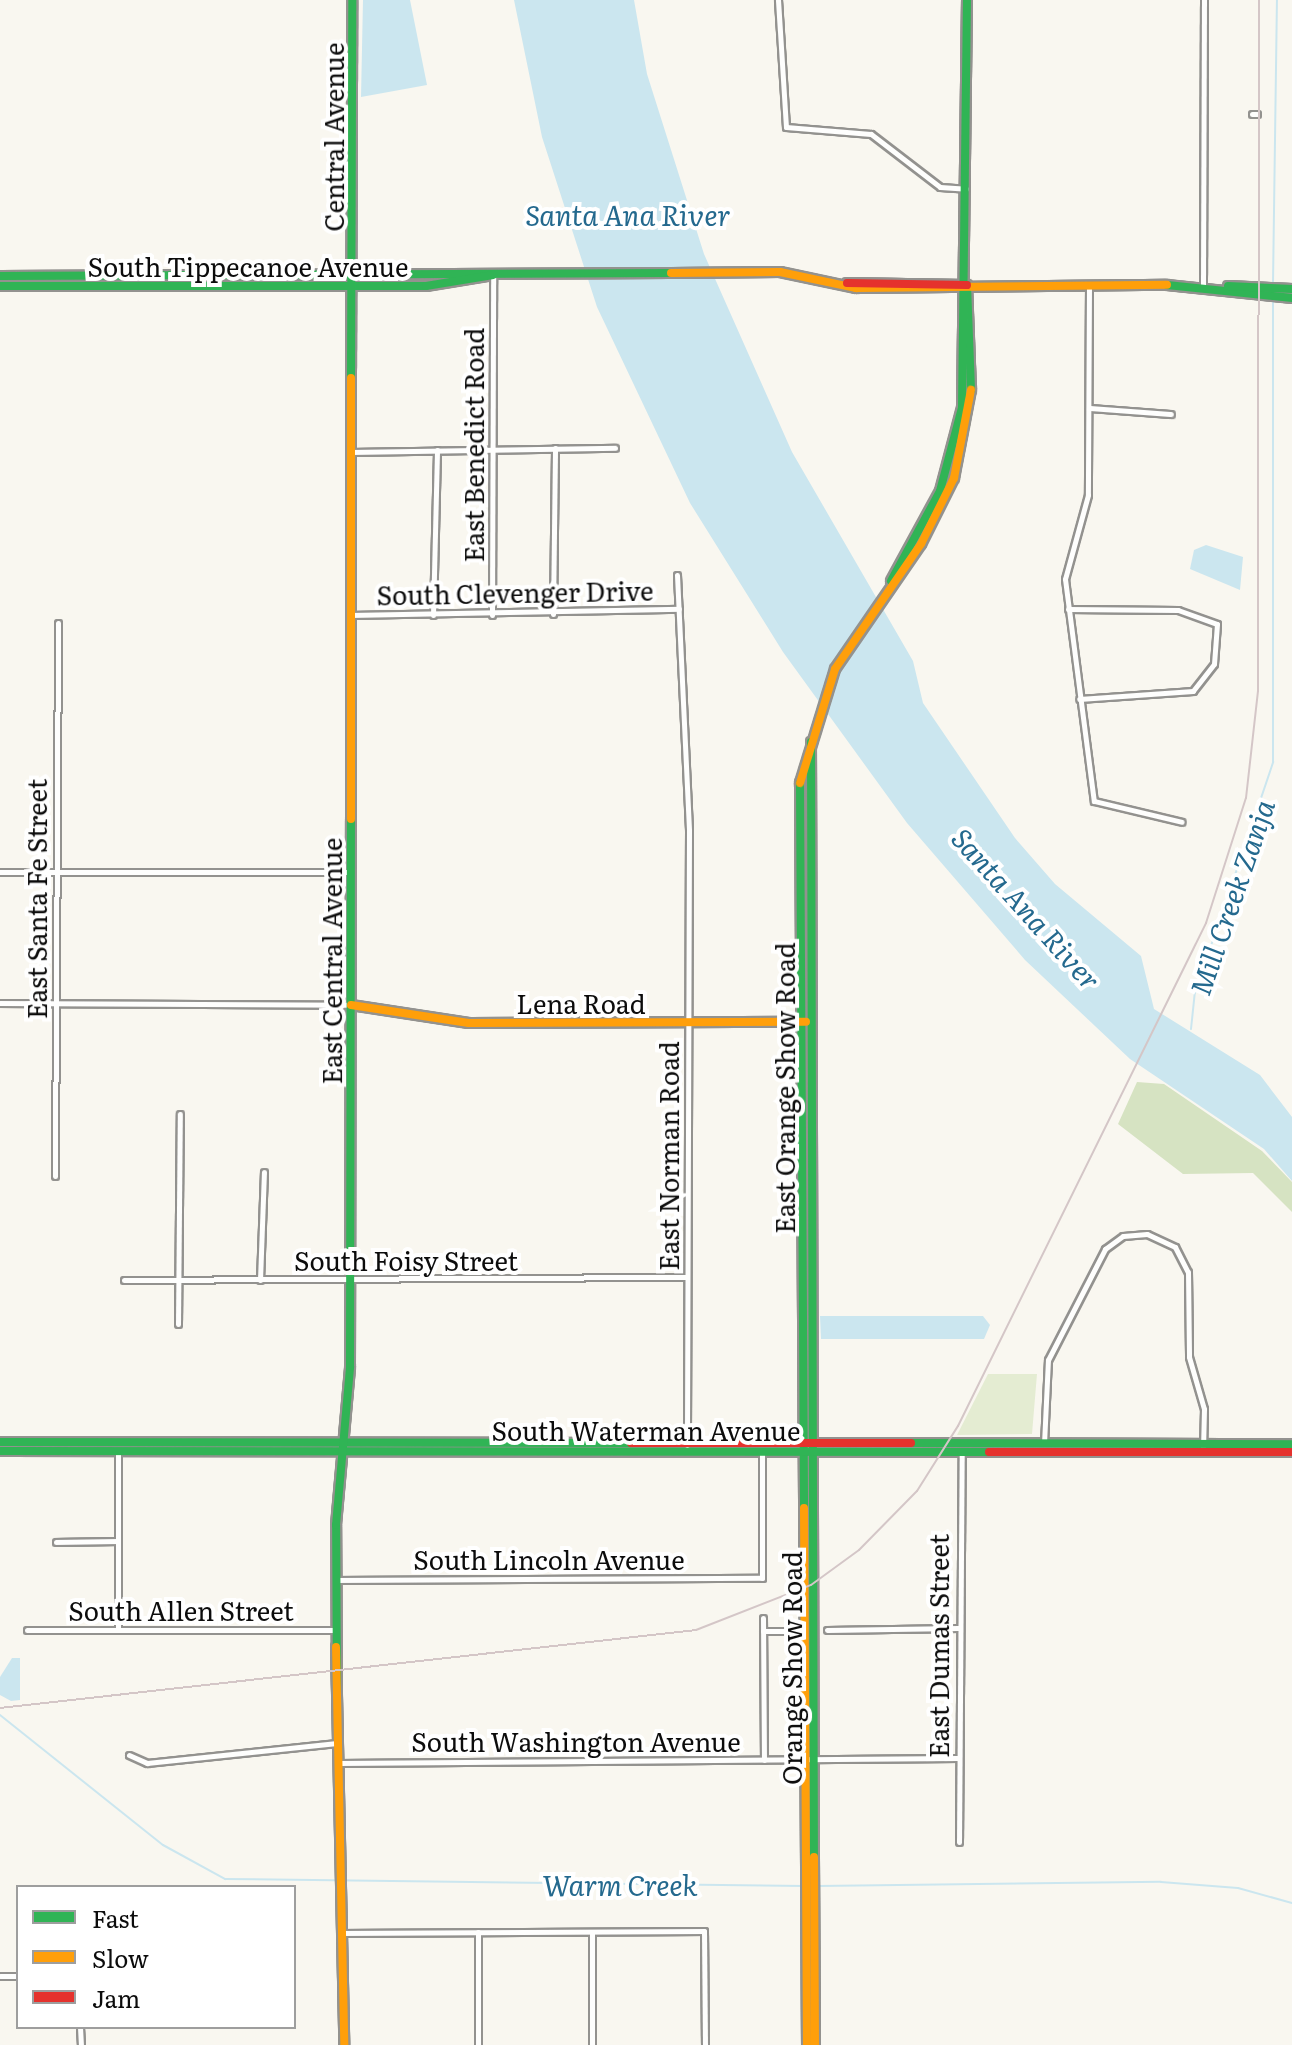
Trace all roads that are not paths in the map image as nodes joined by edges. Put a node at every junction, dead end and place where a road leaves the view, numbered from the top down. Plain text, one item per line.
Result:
1 (352, 0) edge
2 (778, 0) edge
3 (967, 0) edge
4 (1204, 0) edge
5 (967, 189) junction
6 (113, 274) junction
7 (354, 274) junction
8 (493, 275) junction
9 (0, 276) edge
10 (354, 285) junction
11 (967, 285) junction
12 (1089, 285) junction
13 (1203, 285) junction
14 (0, 286) edge
15 (113, 286) junction
16 (1292, 289) edge
17 (1285, 293) edge
18 (1089, 408) junction
19 (1171, 414) dead end
20 (555, 448) junction
21 (615, 448) dead end
22 (437, 450) junction
23 (493, 450) junction
24 (353, 452) junction
25 (677, 575) dead end
26 (679, 609) junction
27 (1068, 609) junction
28 (553, 614) junction
29 (352, 615) junction
30 (433, 615) junction
31 (492, 615) junction
32 (58, 623) dead end
33 (1079, 699) junction
34 (1182, 822) dead end
35 (0, 872) edge
36 (57, 872) junction
37 (352, 872) junction
38 (0, 1003) edge
39 (56, 1003) junction
40 (351, 1005) junction
41 (689, 1022) junction
42 (809, 1022) junction
43 (180, 1114) dead end
44 (264, 1172) dead end
45 (55, 1176) dead end
46 (688, 1277) junction
47 (351, 1279) junction
48 (124, 1280) dead end
49 (179, 1280) junction
50 (260, 1280) junction
51 (178, 1324) dead end
52 (257, 1441) junction
53 (0, 1442) edge
54 (1292, 1444) edge
55 (1044, 1445) junction
56 (118, 1446) junction
57 (346, 1446) junction
58 (687, 1446) junction
59 (806, 1446) junction
60 (1203, 1446) junction
61 (762, 1450) junction
62 (962, 1450) junction
63 (0, 1451) edge
64 (219, 1451) junction
65 (1292, 1452) edge
66 (117, 1541) junction
67 (56, 1542) dead end
68 (336, 1580) junction
69 (763, 1618) dead end
70 (959, 1628) junction
71 (27, 1630) dead end
72 (118, 1630) junction
73 (336, 1630) junction
74 (827, 1630) dead end
75 (763, 1631) junction
76 (792, 1631) dead end
77 (337, 1743) junction
78 (129, 1755) dead end
79 (958, 1758) junction
80 (807, 1759) junction
81 (764, 1760) junction
82 (338, 1763) junction
83 (959, 1842) dead end
84 (810, 1927) junction
85 (478, 1932) junction
86 (592, 1932) junction
87 (342, 1933) junction
88 (344, 2045) edge
89 (478, 2045) edge
90 (592, 2045) edge
91 (705, 2045) edge
92 (807, 2045) edge
93 (815, 2045) edge

1 - 7 main road, Central Avenue
2 - 5 street
3 - 5 main road
4 - 13 street
5 - 11 main road
6 - 7 main road, South Tippecanoe Avenue
6 - 9 main road, South Tippecanoe Avenue
6 - 15 main road
7 - 8 main road, South Tippecanoe Avenue
7 - 10 main road, East Central Avenue
8 - 10 main road, South Tippecanoe Avenue
8 - 11 main road, South Tippecanoe Avenue
8 - 23 street, East Benedict Road
10 - 15 main road, South Tippecanoe Avenue
10 - 24 main road, East Central Avenue
11 - 12 main road, South Tippecanoe Avenue
11 - 42 main road, East Orange Show Road
12 - 13 main road, South Tippecanoe Avenue
12 - 18 street
13 - 17 main road, South Tippecanoe Avenue
14 - 15 main road, South Tippecanoe Avenue
16 - 17 main road, South Tippecanoe Avenue
18 - 19 street
18 - 27 street
20 - 21 street
20 - 23 street
20 - 28 street
22 - 23 street
22 - 24 street
22 - 30 street
23 - 31 street, East Benedict Road
24 - 29 main road, East Central Avenue
25 - 26 street, East Norman Road
26 - 28 street, South Clevenger Drive
26 - 41 street, East Norman Road
27 - 33 street
27 - 33 street
28 - 31 street, South Clevenger Drive
29 - 30 street, South Clevenger Drive
29 - 37 main road, East Central Avenue
30 - 31 street, South Clevenger Drive
32 - 36 street, East Santa Fe Street
33 - 34 street
35 - 36 street
36 - 37 street
36 - 39 street, East Santa Fe Street
37 - 40 main road, East Central Avenue
38 - 39 street
39 - 40 street
39 - 45 street, East Santa Fe Street
40 - 41 main road, Lena Road
40 - 47 main road, East Central Avenue
41 - 42 main road, Lena Road
41 - 46 street, East Norman Road
42 - 59 main road, East Orange Show Road
43 - 49 street
44 - 50 street
46 - 47 street, South Foisy Street
46 - 58 street, East Norman Road
47 - 50 street, South Foisy Street
47 - 57 main road, East Central Avenue
48 - 49 street, South Foisy Street
49 - 50 street, South Foisy Street
49 - 51 street
52 - 56 main road, South Waterman Avenue
52 - 57 main road, South Waterman Avenue
52 - 64 main road
53 - 56 main road, South Waterman Avenue
54 - 60 main road, South Waterman Avenue
55 - 59 main road, South Waterman Avenue
55 - 60 main road, South Waterman Avenue
55 - 60 street
55 - 62 main road, South Waterman Avenue
56 - 63 main road, South Waterman Avenue
56 - 64 main road, South Waterman Avenue
56 - 66 street
57 - 58 main road, South Waterman Avenue
57 - 64 main road, South Waterman Avenue
57 - 68 main road, East Central Avenue
58 - 59 main road, South Waterman Avenue
58 - 61 main road, South Waterman Avenue
59 - 61 main road, South Waterman Avenue
59 - 62 main road, South Waterman Avenue
59 - 80 main road, Orange Show Road
60 - 65 main road, South Waterman Avenue
61 - 68 street, South Lincoln Avenue
62 - 70 street, East Dumas Street
66 - 67 street
66 - 72 street
68 - 73 main road, East Central Avenue
69 - 75 street
70 - 74 street
70 - 79 street, East Dumas Street
71 - 72 street, South Allen Street
72 - 73 street, South Allen Street
73 - 77 main road, East Central Avenue
75 - 76 street
75 - 81 street
77 - 78 street
77 - 82 main road, East Central Avenue
79 - 80 street, South Washington Avenue
79 - 83 street, East Dumas Street
80 - 81 street, South Washington Avenue
80 - 84 main road, Orange Show Road
81 - 82 street, South Washington Avenue
82 - 87 main road, East Central Avenue
84 - 92 main road
84 - 93 main road
85 - 86 street
85 - 87 street
85 - 89 street
86 - 90 street
86 - 91 street
87 - 88 main road, East Central Avenue

